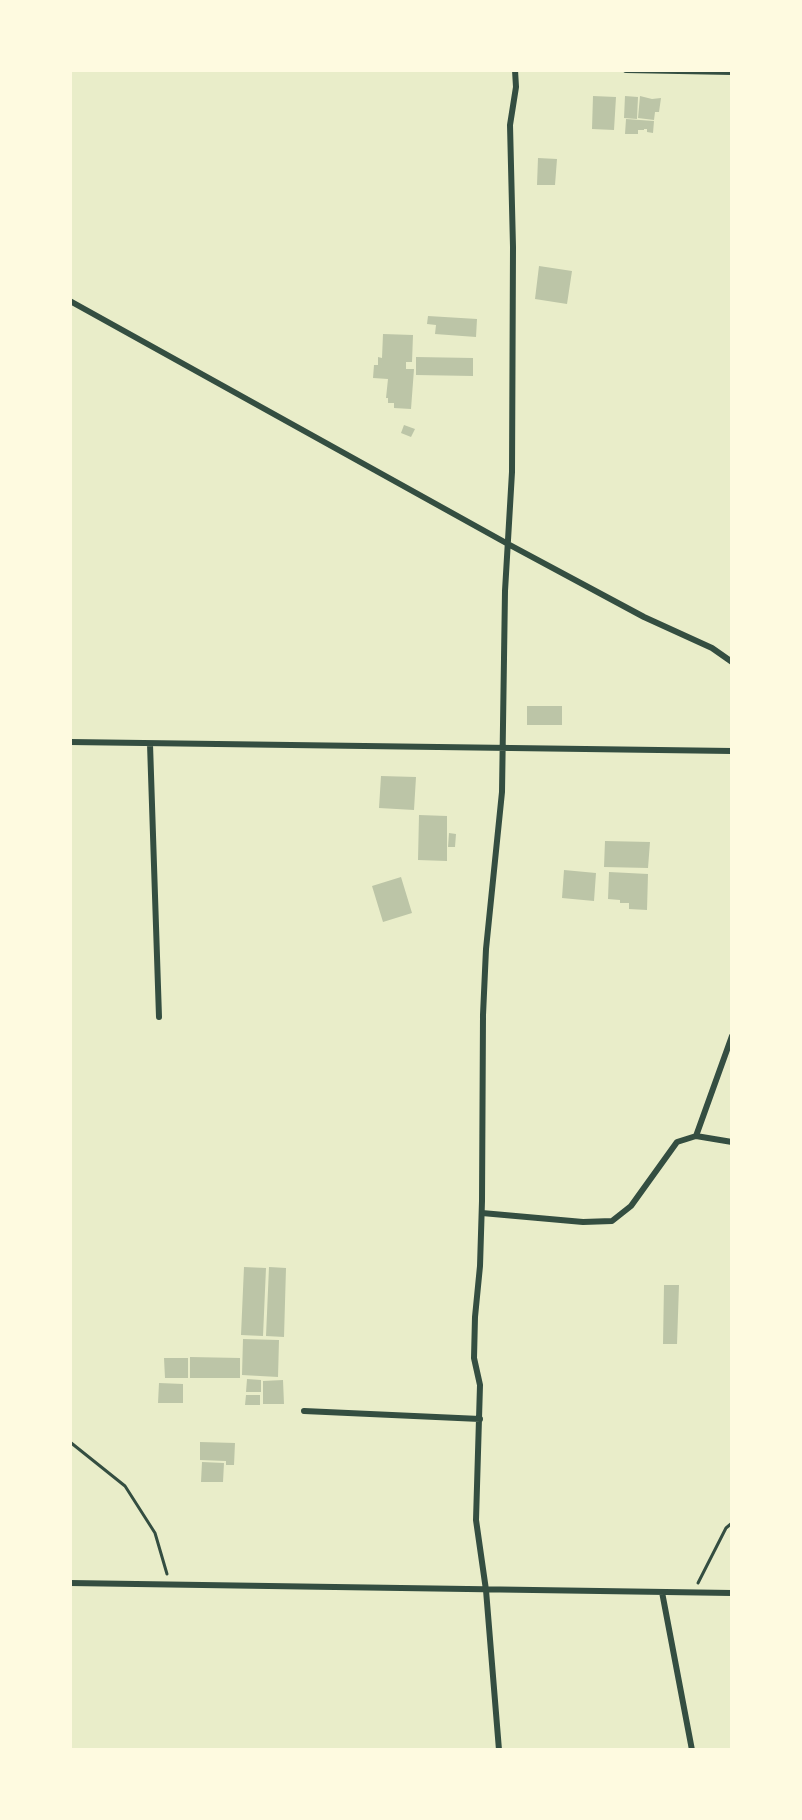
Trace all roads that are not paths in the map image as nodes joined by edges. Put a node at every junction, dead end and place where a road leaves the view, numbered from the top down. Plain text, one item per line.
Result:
1 (514, 70) edge
2 (626, 70) edge
3 (732, 72) edge
4 (70, 301) edge
5 (508, 544) junction
6 (732, 662) edge
7 (70, 742) edge
8 (150, 744) junction
9 (502, 748) junction
10 (732, 751) edge
11 (159, 1017) dead end
12 (732, 1036) edge
13 (696, 1136) junction
14 (732, 1142) edge
15 (482, 1213) junction
16 (304, 1411) dead end
17 (480, 1419) junction
18 (70, 1583) edge
19 (486, 1590) junction
20 (662, 1592) junction
21 (732, 1593) edge
22 (499, 1749) edge
23 (693, 1749) edge

1 - 5 street
2 - 3 street
4 - 5 street
5 - 6 street
5 - 9 street
7 - 8 street
8 - 9 street
8 - 11 street
9 - 10 street
9 - 15 street
12 - 13 street
13 - 14 street
13 - 15 street
15 - 17 street
16 - 17 street
17 - 19 street
18 - 19 street
19 - 20 street
19 - 22 street
20 - 21 street
20 - 23 street

